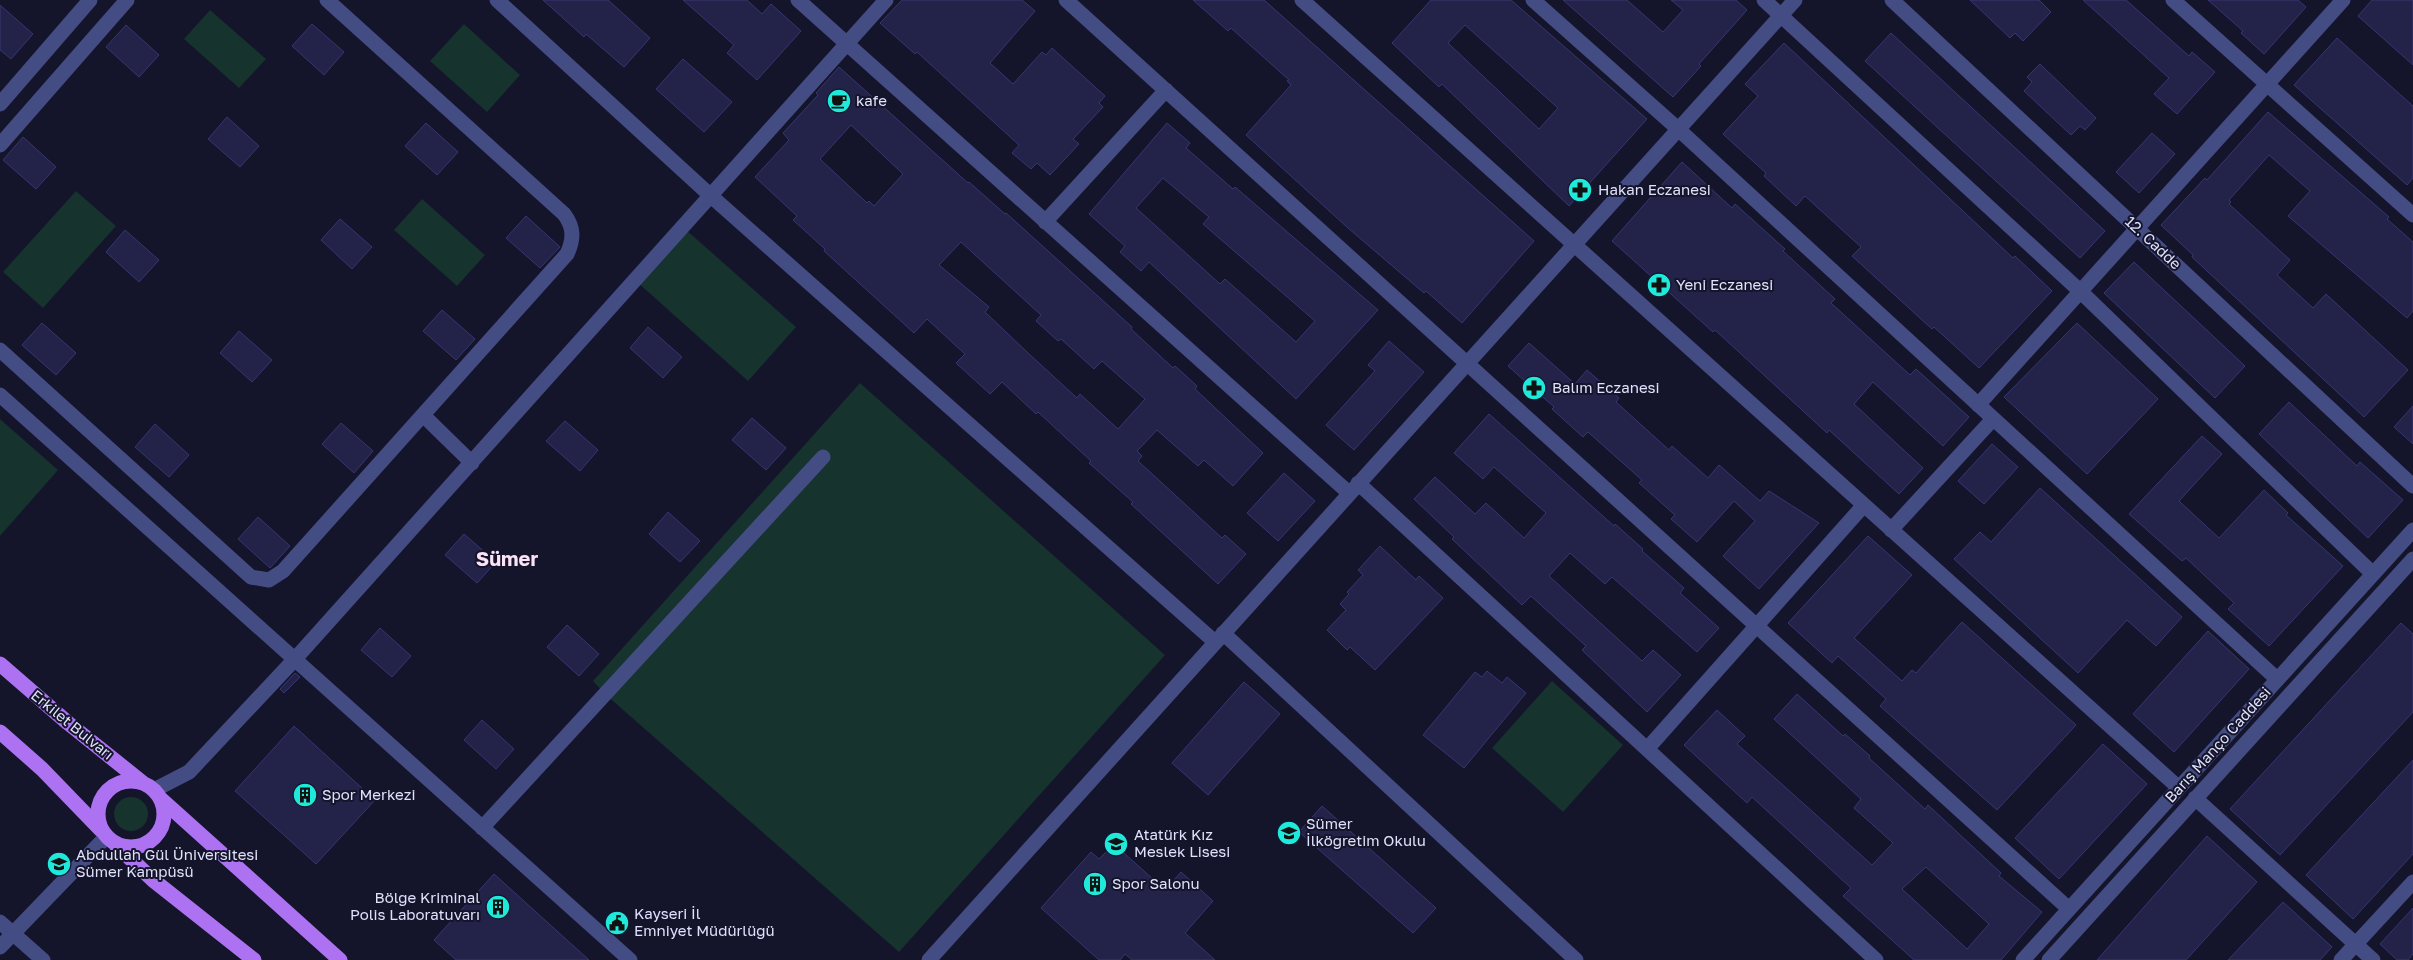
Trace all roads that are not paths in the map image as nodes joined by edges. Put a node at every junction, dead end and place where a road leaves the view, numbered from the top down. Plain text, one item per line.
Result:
1 (90, 0) edge
2 (127, 0) edge
3 (327, 0) edge
4 (497, 0) edge
5 (798, 0) edge
6 (886, 0) edge
7 (1066, 0) edge
8 (1302, 0) edge
9 (1533, 0) edge
10 (1764, 0) edge
11 (1795, 0) edge
12 (1892, 0) edge
13 (2173, 0) edge
14 (2343, 0) edge
15 (1781, 15) junction
16 (848, 42) junction
17 (2267, 84) junction
18 (1166, 90) junction
19 (3, 94) edge
20 (1677, 128) junction
21 (0, 145) edge
22 (711, 196) junction
23 (2413, 215) edge
24 (1045, 222) junction
25 (2137, 228) junction
26 (1573, 244) junction
27 (2080, 291) junction
28 (0, 350) edge
29 (1467, 362) junction
30 (0, 395) edge
31 (1978, 405) junction
32 (423, 415) junction
33 (1994, 419) junction
34 (823, 457) dead end
35 (472, 463) junction
36 (2413, 486) edge
37 (1353, 488) junction
38 (1864, 505) junction
39 (1891, 530) junction
40 (2413, 530) edge
41 (2413, 559) edge
42 (2373, 574) junction
43 (1757, 625) junction
44 (1219, 638) junction
45 (295, 659) junction
46 (0, 664) edge
47 (2277, 679) junction
48 (0, 732) edge
49 (1647, 749) junction
50 (2179, 788) junction
51 (153, 791) junction
52 (2195, 798) junction
53 (482, 828) junction
54 (108, 838) junction
55 (2413, 882) edge
56 (2069, 909) junction
57 (0, 922) edge
58 (13, 933) junction
59 (2356, 944) junction
60 (0, 947) edge
61 (43, 960) edge
62 (254, 960) edge
63 (340, 960) edge
64 (630, 960) edge
65 (929, 960) edge
66 (1576, 960) edge
67 (1876, 960) edge
68 (2023, 960) edge
69 (2049, 960) edge
70 (2341, 960) edge
71 (2373, 960) edge

1 - 19 street
2 - 21 street
3 - 32 street
4 - 22 street
5 - 16 street
6 - 16 street
7 - 18 street
8 - 26 street
9 - 20 street
10 - 15 street
11 - 15 street
12 - 25 street, 12. Cadde
13 - 17 street
14 - 17 street
15 - 20 street
15 - 27 street
16 - 22 street
16 - 24 street
17 - 23 street
17 - 25 street
18 - 24 street
18 - 29 street
20 - 26 street
20 - 31 street
22 - 35 street
22 - 44 street
24 - 37 street
25 - 27 street
25 - 36 street, 12. Cadde
26 - 29 street
26 - 38 street
27 - 31 street
27 - 42 street
28 - 32 street
29 - 37 street
29 - 43 street
30 - 45 street
31 - 33 street
32 - 35 street
33 - 39 street
33 - 47 street
34 - 53 street
35 - 45 street
37 - 44 street
37 - 49 street
38 - 39 street
38 - 43 street
39 - 50 street
40 - 42 street, Barış Manço Caddesi
41 - 52 street, Barış Manço Caddesi
42 - 47 street, Barış Manço Caddesi
43 - 49 street
43 - 56 street
44 - 65 street
44 - 66 street
45 - 51 street
45 - 53 street
46 - 51 main road, Erkilet Bulvarı
47 - 50 street, Barış Manço Caddesi
48 - 54 main road
49 - 67 street
50 - 56 street, Barış Manço Caddesi
51 - 54 main road
51 - 54 main road
51 - 63 main road, Erkilet Bulvarı
52 - 59 street
52 - 69 street, Barış Manço Caddesi
53 - 64 street
54 - 58 street
54 - 62 main road
55 - 59 street
56 - 68 street, Barış Manço Caddesi
57 - 58 street
58 - 60 street
58 - 61 street
59 - 70 street
59 - 71 street

